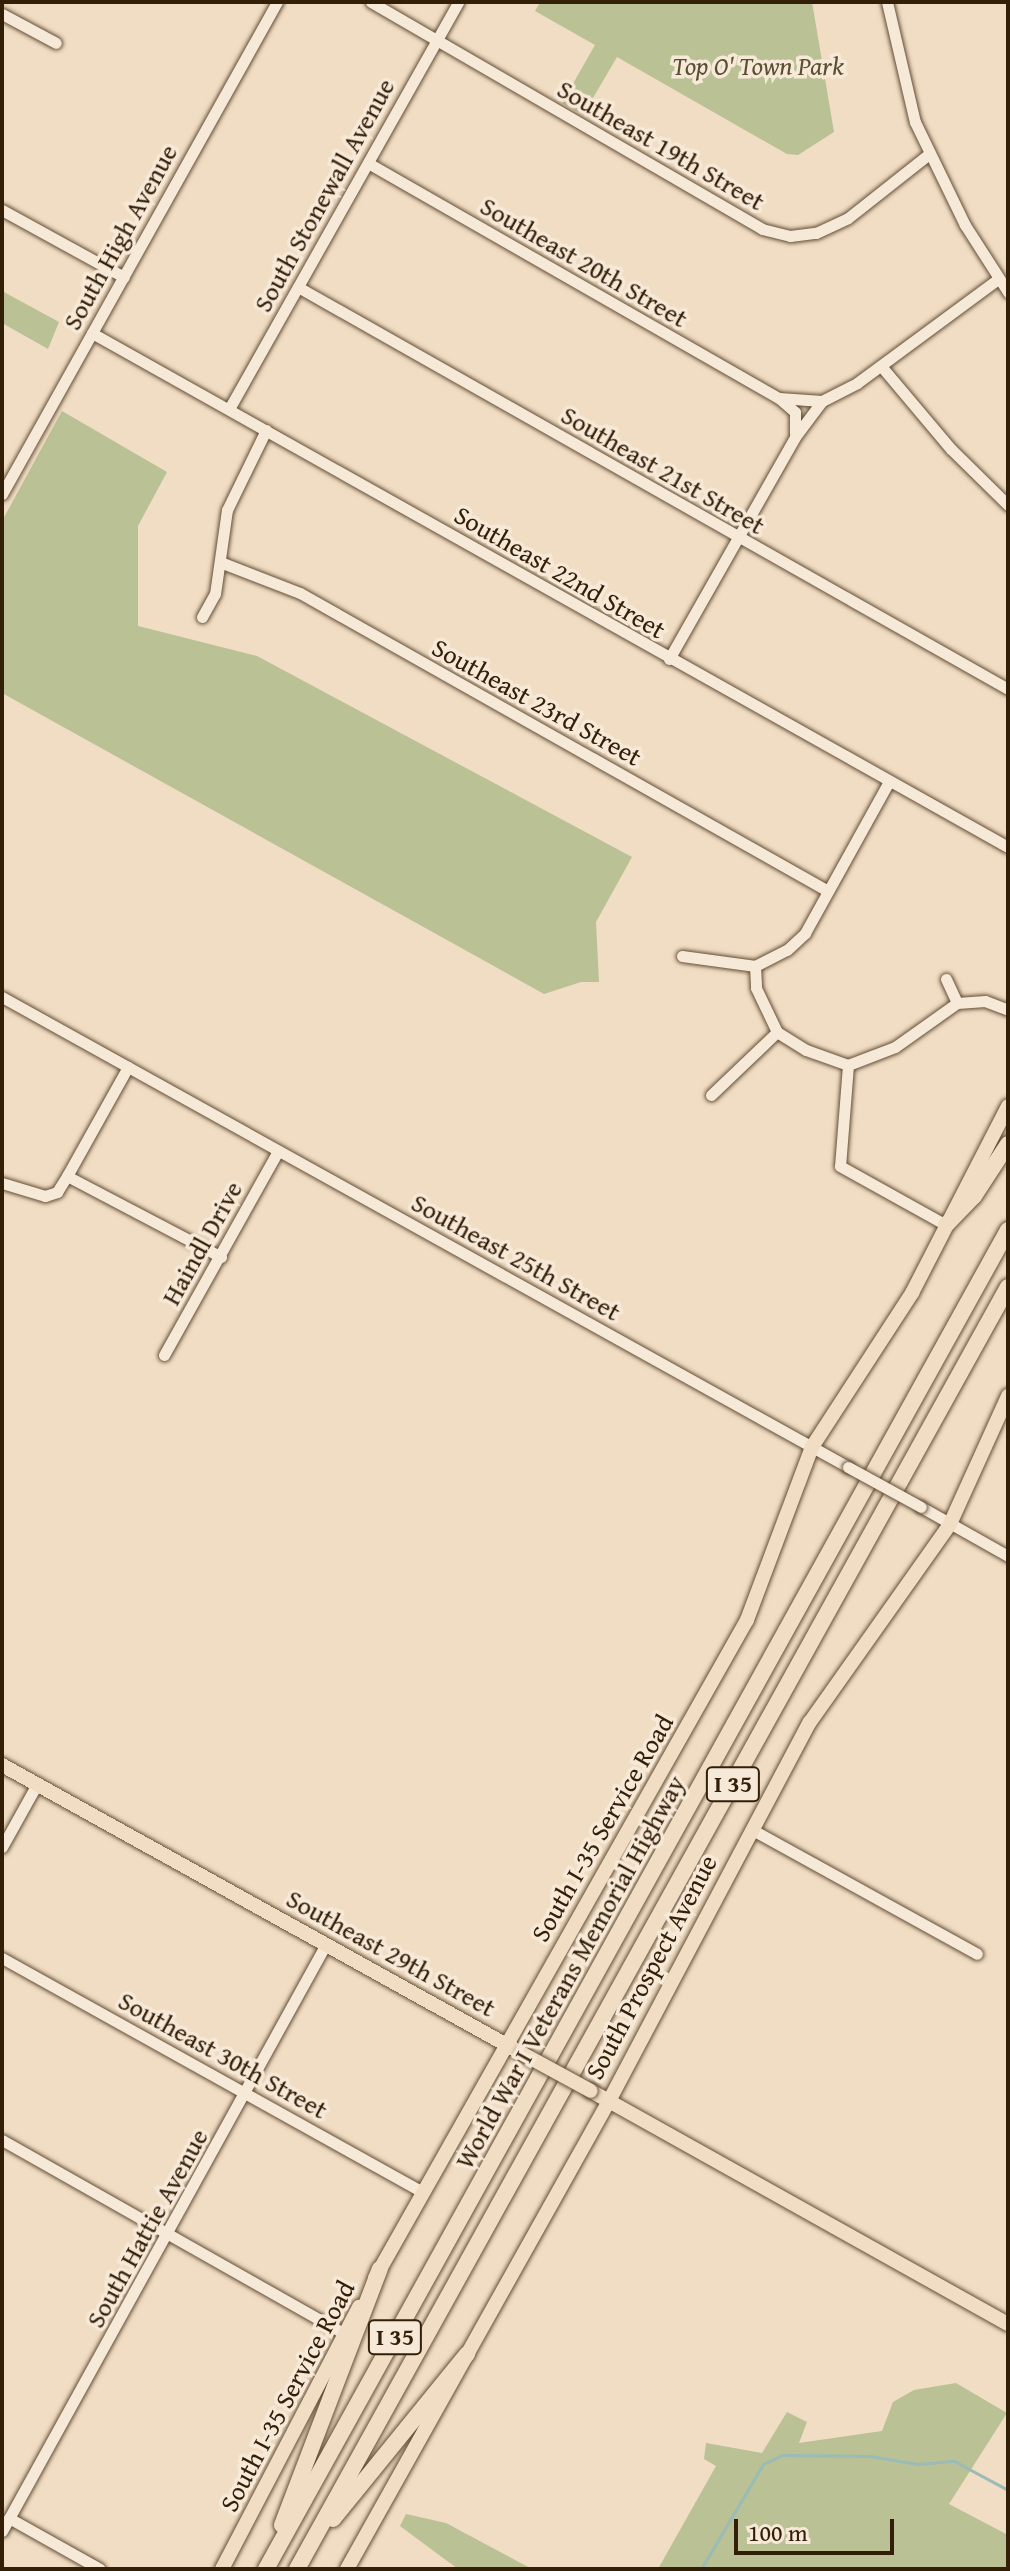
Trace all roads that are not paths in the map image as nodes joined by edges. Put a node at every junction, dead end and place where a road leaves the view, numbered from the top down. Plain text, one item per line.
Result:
1 (277, 2) edge
2 (371, 2) edge
3 (458, 2) edge
4 (887, 2) edge
5 (2, 14) edge
6 (437, 39) junction
7 (56, 43) dead end
8 (929, 154) junction
9 (368, 163) junction
10 (2, 210) edge
11 (124, 277) junction
12 (998, 279) junction
13 (298, 287) junction
14 (1008, 292) edge
15 (92, 333) junction
16 (881, 366) junction
17 (779, 398) junction
18 (822, 401) junction
19 (229, 409) junction
20 (266, 430) junction
21 (795, 437) junction
22 (2, 494) edge
23 (1008, 505) edge
24 (736, 537) junction
25 (220, 562) junction
26 (202, 617) dead end
27 (669, 659) junction
28 (1008, 689) edge
29 (888, 783) junction
30 (1008, 847) edge
31 (828, 891) junction
32 (682, 956) dead end
33 (755, 966) junction
34 (946, 979) dead end
35 (2, 997) edge
36 (957, 1003) junction
37 (1008, 1010) edge
38 (777, 1032) junction
39 (848, 1065) junction
40 (128, 1067) junction
41 (711, 1095) dead end
42 (1008, 1106) edge
43 (1008, 1144) edge
44 (278, 1151) junction
45 (67, 1176) junction
46 (2, 1183) edge
47 (946, 1225) junction
48 (1008, 1230) edge
49 (221, 1257) junction
50 (1008, 1287) edge
51 (164, 1355) dead end
52 (1008, 1396) edge
53 (812, 1447) junction
54 (950, 1524) junction
55 (1008, 1556) edge
56 (2, 1765) edge
57 (37, 1784) junction
58 (751, 1829) junction
59 (2, 1847) edge
60 (326, 1944) junction
61 (977, 1954) dead end
62 (2, 1958) edge
63 (504, 2043) junction
64 (246, 2093) junction
65 (609, 2101) junction
66 (2, 2140) edge
67 (422, 2192) junction
68 (169, 2235) junction
69 (380, 2269) junction
70 (1008, 2324) edge
71 (345, 2334) junction
72 (467, 2354) junction
73 (9, 2518) junction
74 (2, 2531) edge
75 (311, 2544) junction
76 (100, 2569) edge
77 (222, 2569) edge
78 (266, 2569) edge
79 (297, 2569) edge
80 (347, 2569) edge

1 - 11 street, South High Avenue
2 - 6 street, Southeast 19th Street
3 - 6 street, South Stonewall Avenue
4 - 8 street
5 - 7 street
6 - 8 street, Southeast 19th Street
6 - 9 street, South Stonewall Avenue
8 - 12 street
9 - 13 street, South Stonewall Avenue
9 - 17 street, Southeast 20th Street
10 - 11 street
11 - 15 street, South High Avenue
12 - 14 street
12 - 16 street
13 - 19 street, South Stonewall Avenue
13 - 24 street, Southeast 21st Street
15 - 19 street, Southeast 22nd Street
15 - 22 street, South High Avenue
16 - 18 street
16 - 23 street
17 - 18 street, Southeast 20th Street
17 - 21 street, Southeast 20th Street
18 - 21 street
19 - 20 street, Southeast 22nd Street
20 - 25 street
20 - 27 street, Southeast 22nd Street
21 - 24 street
24 - 27 street
24 - 28 street, Southeast 21st Street
25 - 26 street
25 - 31 street, Southeast 23rd Street
27 - 29 street, Southeast 22nd Street
29 - 30 street, Southeast 22nd Street
29 - 31 street
31 - 33 street
32 - 33 street
33 - 38 street
34 - 36 street
35 - 40 street, Southeast 25th Street
36 - 37 street
36 - 39 street
38 - 39 street
38 - 41 street
39 - 47 street
40 - 44 street, Southeast 25th Street
40 - 45 street
42 - 47 main road, South I-35 Service Road
43 - 47 highway
44 - 49 street, Haindl Drive
44 - 53 street, Southeast 25th Street
45 - 46 street
45 - 49 street
47 - 53 main road, South I-35 Service Road
48 - 78 highway, World War I Veterans Memorial Highway / I 35
49 - 51 street, Haindl Drive
50 - 75 highway, World War I Veterans Memorial Highway / I 35
52 - 54 main road, South Prospect Avenue
53 - 54 street, Southeast 25th Street, bridge
53 - 63 main road, South I-35 Service Road
54 - 55 street, Southeast 25th Street
54 - 58 main road, South Prospect Avenue
56 - 57 main road, Southeast 29th Street
57 - 59 street
57 - 60 main road, Southeast 29th Street
58 - 61 street
58 - 65 main road, South Prospect Avenue
60 - 63 main road, Southeast 29th Street
60 - 64 street, South Hattie Avenue
62 - 64 street, Southeast 30th Street
63 - 65 main road, Southeast 29th Street, bridge
63 - 67 main road, South I-35 Service Road
64 - 67 street, Southeast 30th Street
64 - 68 street, South Hattie Avenue
65 - 70 main road, Southeast 29th Street
65 - 72 main road, South Prospect Avenue
66 - 68 street
67 - 69 main road, South I-35 Service Road
68 - 71 street
68 - 73 street, South Hattie Avenue
69 - 71 main road, South I-35 Service Road
69 - 78 highway
71 - 77 main road, South I-35 Service Road
72 - 75 highway
72 - 80 main road, South Prospect Avenue
73 - 74 street, South Hattie Avenue
73 - 76 street
75 - 79 highway, World War I Veterans Memorial Highway / I 35

